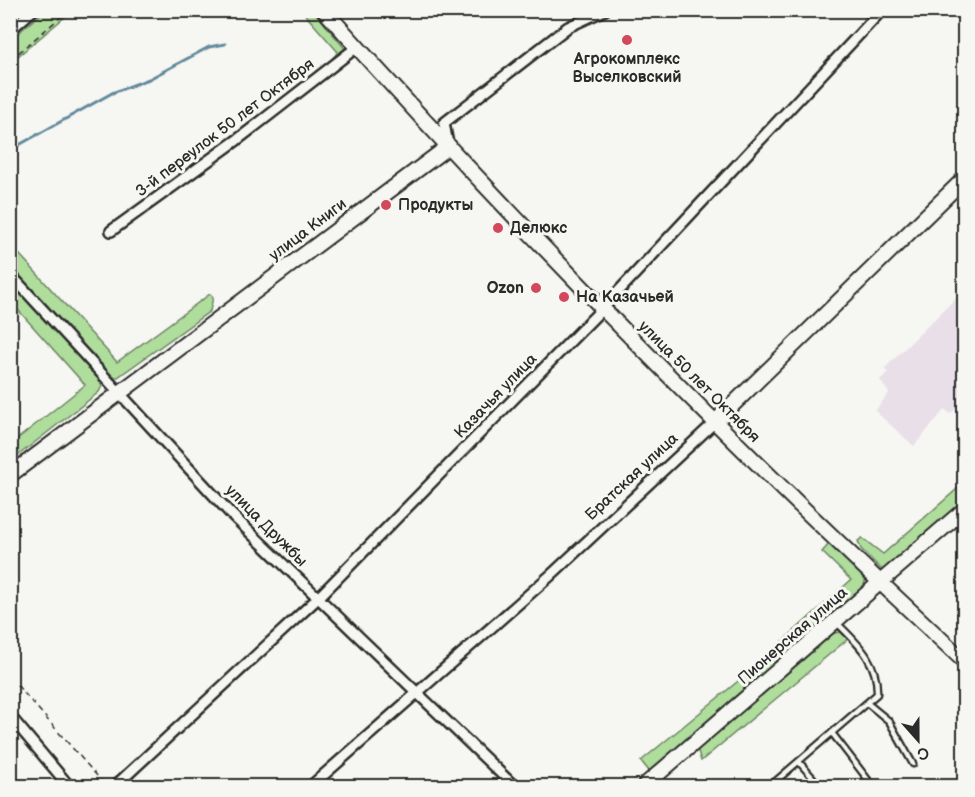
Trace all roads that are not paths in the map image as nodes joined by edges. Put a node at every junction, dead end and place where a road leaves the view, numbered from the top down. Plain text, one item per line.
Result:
1 (33, 10) edge
2 (324, 10) edge
3 (605, 10) edge
4 (882, 10) edge
5 (10, 30) edge
6 (357, 47) junction
7 (449, 146) junction
8 (964, 179) edge
9 (111, 231) dead end
10 (10, 274) edge
11 (602, 309) junction
12 (120, 390) junction
13 (715, 422) junction
14 (10, 475) edge
15 (964, 510) edge
16 (880, 583) junction
17 (318, 598) junction
18 (836, 621) junction
19 (964, 661) edge
20 (418, 693) junction
21 (867, 703) junction
22 (10, 716) edge
23 (832, 733) junction
24 (799, 762) junction
25 (913, 764) dead end
26 (653, 784) edge
27 (872, 785) edge
28 (69, 786) edge
29 (115, 786) edge
30 (311, 786) edge
31 (514, 786) edge
32 (770, 786) edge
33 (820, 786) edge

1 - 5 street
2 - 6 street, улица 50 лет Октября
3 - 7 street
4 - 11 street, Казачья улица
6 - 7 street, улица 50 лет Октября
6 - 9 street, 3-й переулок 50 лет Октября
7 - 11 street, улица 50 лет Октября
7 - 12 street, улица Книги
8 - 13 street, Братская улица
10 - 12 street, улица Дружбы
11 - 13 street, улица 50 лет Октября
11 - 17 street, Казачья улица
12 - 14 street, улица Книги
12 - 17 street, улица Дружбы
13 - 16 street, улица 50 лет Октября
13 - 20 street, Братская улица
15 - 16 street, Пионерская улица
16 - 18 street, Пионерская улица
16 - 19 street, улица 50 лет Октября
17 - 20 street, улица Дружбы
17 - 29 street, Казачья улица
18 - 21 lane
18 - 26 street, Пионерская улица
20 - 30 street, Братская улица
20 - 31 street, улица Дружбы
21 - 23 lane
21 - 25 lane
22 - 28 street
23 - 24 lane
23 - 27 lane
24 - 32 lane
24 - 33 lane

